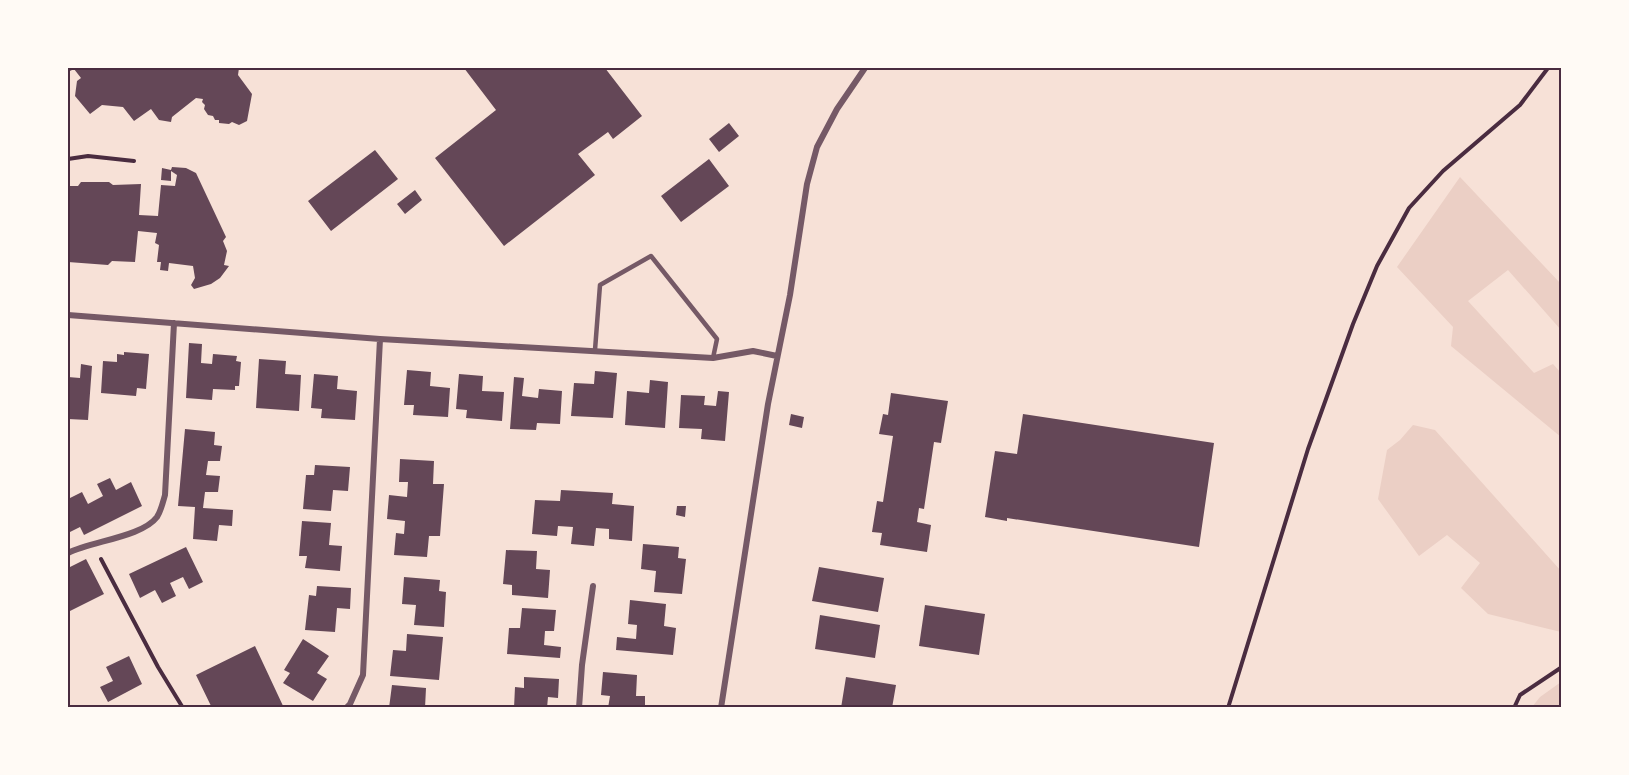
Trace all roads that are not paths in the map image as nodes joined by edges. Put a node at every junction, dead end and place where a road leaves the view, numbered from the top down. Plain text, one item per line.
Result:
1 (864, 68) edge
2 (68, 315) edge
3 (174, 323) junction
4 (380, 339) junction
5 (595, 351) junction
6 (777, 356) junction
7 (713, 358) junction
8 (68, 553) edge
9 (593, 586) dead end
10 (349, 706) edge
11 (579, 708) edge
12 (720, 708) edge

1 - 6 street
2 - 3 street
3 - 4 street
3 - 8 street
4 - 5 street
4 - 10 street
5 - 7 street
5 - 7 lane
6 - 7 street
6 - 12 street
9 - 11 street

